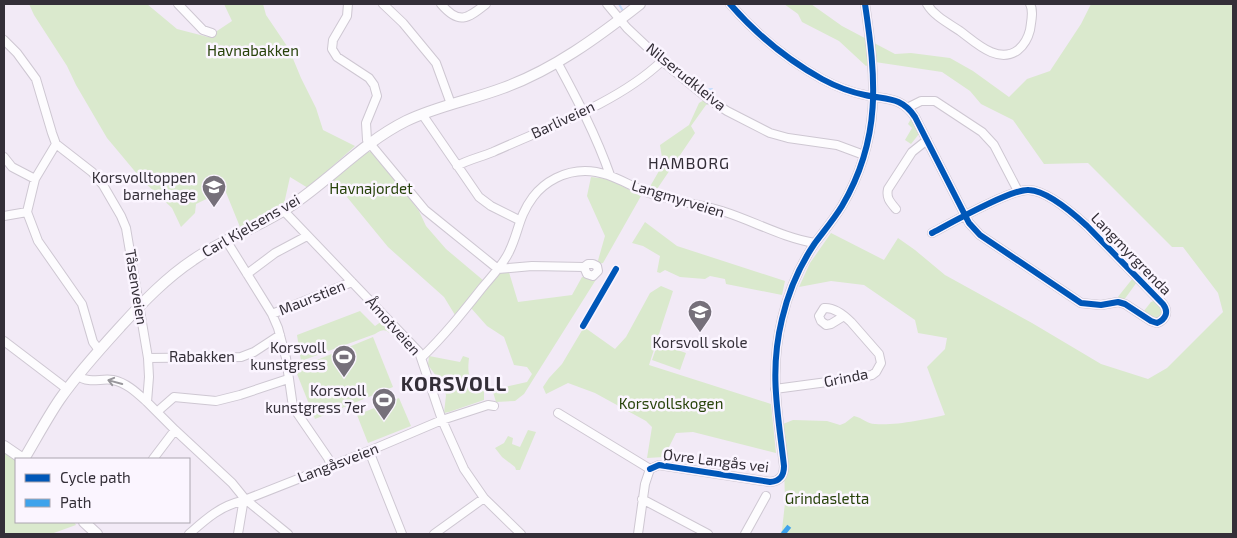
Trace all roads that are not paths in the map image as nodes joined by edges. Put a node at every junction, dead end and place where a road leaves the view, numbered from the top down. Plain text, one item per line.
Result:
1 (178, 4) edge
2 (348, 4) edge
3 (383, 4) edge
4 (441, 4) edge
5 (486, 4) edge
6 (606, 4) edge
7 (640, 4) edge
8 (730, 4) edge
9 (866, 4) edge
10 (927, 4) edge
11 (1030, 4) edge
12 (620, 19) junction
13 (212, 33) dead end
14 (4, 40) edge
15 (662, 61) junction
16 (557, 62) junction
17 (874, 96) junction
18 (451, 104) junction
19 (909, 107) junction
20 (583, 111) junction
21 (422, 114) junction
22 (927, 140) junction
23 (56, 144) junction
24 (370, 144) junction
25 (864, 155) junction
26 (4, 157) edge
27 (457, 166) junction
28 (610, 175) junction
29 (35, 179) junction
30 (1018, 191) junction
31 (896, 209) dead end
32 (283, 210) junction
33 (27, 212) junction
34 (4, 216) edge
35 (965, 216) junction
36 (519, 220) junction
37 (932, 233) dead end
38 (307, 236) junction
39 (226, 240) junction
40 (815, 243) junction
41 (584, 267) dead end
42 (498, 269) junction
43 (248, 274) junction
44 (352, 282) junction
45 (139, 306) junction
46 (272, 314) junction
47 (844, 316) dead end
48 (280, 335) junction
49 (4, 341) edge
50 (99, 350) junction
51 (422, 357) junction
52 (148, 358) junction
53 (78, 376) junction
54 (288, 379) junction
55 (67, 389) junction
56 (775, 389) junction
57 (147, 402) junction
58 (494, 406) dead end
59 (158, 411) junction
60 (558, 413) dead end
61 (442, 420) junction
62 (175, 430) junction
63 (4, 446) edge
64 (369, 451) junction
65 (22, 458) edge
66 (25, 458) edge
67 (154, 458) edge
68 (331, 465) junction
69 (650, 469) junction
70 (766, 496) dead end
71 (484, 498) junction
72 (245, 499) junction
73 (642, 500) junction
74 (85, 523) edge
75 (97, 534) edge
76 (188, 534) edge
77 (238, 534) edge
78 (288, 534) edge
79 (402, 534) edge
80 (434, 534) edge
81 (521, 534) edge
82 (638, 534) edge
83 (708, 534) edge
84 (745, 534) edge

1 - 13 street
2 - 24 street
3 - 18 street
4 - 5 street
6 - 12 street, Nilserudkleiva
7 - 12 main road, Carl Kjelsens vei
8 - 17 street
9 - 17 street
10 - 11 street
12 - 15 street, Nilserudkleiva
12 - 16 main road, Carl Kjelsens vei
14 - 23 street
15 - 20 street, Barliveien
15 - 25 street, Nilserudkleiva
16 - 18 main road, Carl Kjelsens vei
16 - 20 street
17 - 19 street
17 - 25 street
18 - 21 main road, Carl Kjelsens vei
19 - 22 street, Langmyrgrenda
19 - 30 street
20 - 27 street, Barliveien
20 - 28 street
21 - 24 main road, Carl Kjelsens vei
21 - 27 street
22 - 31 street
22 - 35 street, Langmyrgrenda
23 - 29 street
23 - 45 street, Tåsenveien
24 - 32 main road, Carl Kjelsens vei
24 - 42 street
25 - 40 street
26 - 29 street
27 - 36 street
28 - 36 street, Langmyrveien
28 - 40 street, Langmyrveien
29 - 33 street
30 - 35 street
30 - 35 street, Langmyrgrenda
32 - 38 street, Åmotveien
32 - 39 main road, Carl Kjelsens vei
33 - 34 street
33 - 50 street
35 - 37 street
36 - 42 street, Langmyrveien
38 - 43 street
38 - 44 street, Åmotveien
39 - 43 street
39 - 45 main road, Carl Kjelsens vei
40 - 56 street
41 - 42 street
42 - 51 street, Langmyrveien
43 - 46 street
44 - 46 street, Maurstien
44 - 51 street, Åmotveien
45 - 50 main road, Carl Kjelsens vei
45 - 52 street, Tåsenveien
46 - 48 street
47 - 56 street, Grinda
48 - 52 street, Rabakken
48 - 54 street
49 - 55 street
50 - 53 main road, Carl Kjelsens vei
51 - 61 street, Åmotveien
52 - 57 street, Tåsenveien
53 - 55 main road, Carl Kjelsens vei
57 -> 53 street
54 - 59 street
54 - 68 street
55 - 66 main road, Carl Kjelsens vei
56 - 69 street, Øvre Langås vei
57 - 59 street
58 - 61 street, Langåsveien
59 - 62 street
60 - 69 street, Øvre Langås vei
61 - 64 street, Langåsveien
61 - 71 street, Åmotveien
62 - 67 street
62 - 72 street
63 - 65 main road
64 - 68 street, Langåsveien
64 - 79 street
68 - 72 street, Langåsveien
69 - 73 street
70 - 84 street
71 - 80 street
71 - 81 street, Åmotveien
72 - 76 street, Langåsveien
72 - 77 street
72 - 78 street
73 - 82 street
73 - 83 street
74 - 75 main road

